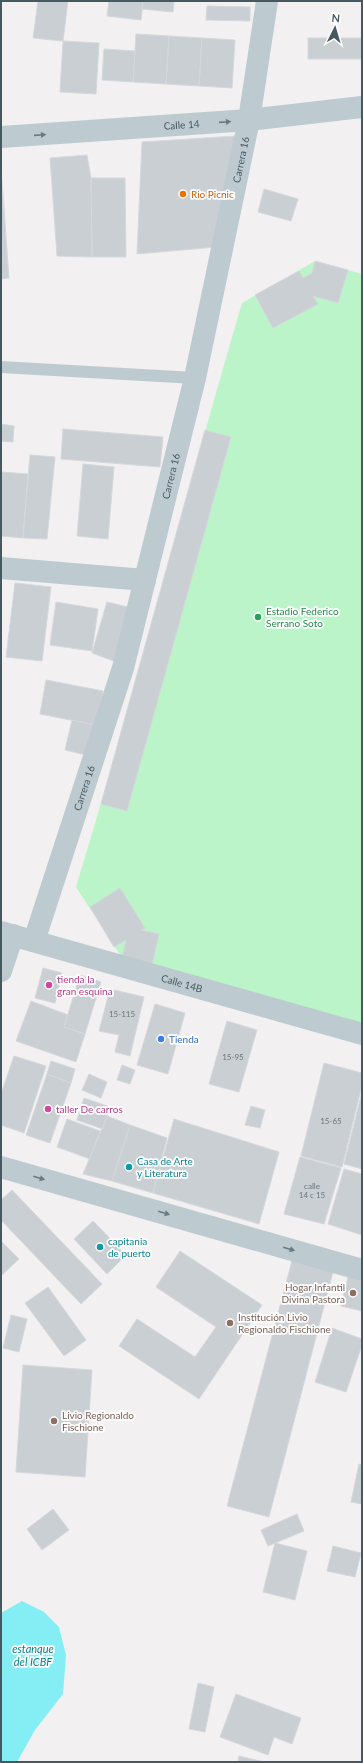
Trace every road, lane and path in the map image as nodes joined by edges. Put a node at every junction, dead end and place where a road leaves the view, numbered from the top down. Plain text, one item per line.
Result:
1 (267, 1) edge
2 (362, 108) edge
3 (249, 120) junction
4 (1, 137) edge
5 (1, 367) edge
6 (195, 378) junction
7 (1, 568) edge
8 (145, 580) junction
9 (7, 933) edge
10 (34, 941) junction
11 (1, 971) edge
12 (362, 1034) edge
13 (1, 1167) edge
14 (362, 1270) edge

1 - 3 street, Carrera 16
2 - 3 street, Calle 14
4 -> 3 street, Calle 14
3 - 6 street, Carrera 16
5 - 6 lane
6 - 8 street, Carrera 16
7 - 8 street
8 - 10 street, Carrera 16
9 - 10 street, Calle 14B
9 - 11 street
10 - 12 street, Calle 14B
13 -> 14 street

